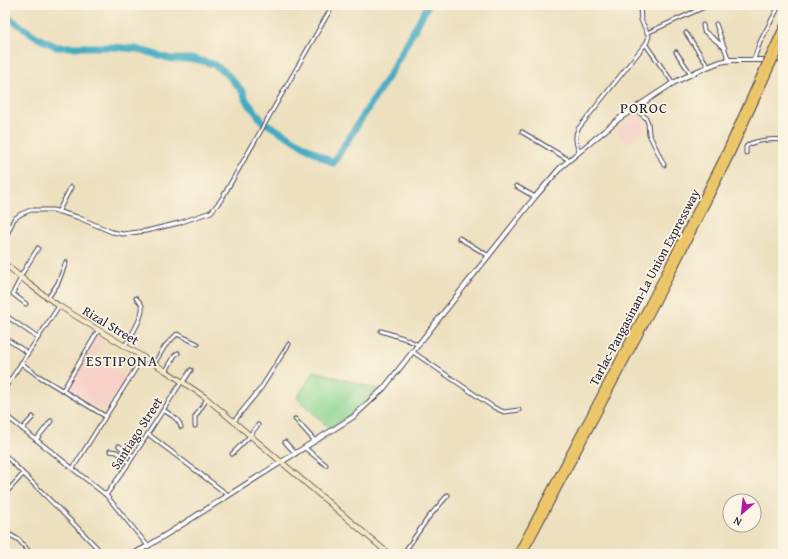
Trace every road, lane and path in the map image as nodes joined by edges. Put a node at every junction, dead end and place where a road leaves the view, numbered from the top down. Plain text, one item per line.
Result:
1 (333, 5) edge
2 (640, 5) edge
3 (709, 5) edge
4 (779, 6) dead end
5 (716, 24) dead end
6 (703, 26) dead end
7 (783, 27) edge
8 (686, 33) dead end
9 (648, 34) junction
10 (783, 40) edge
11 (646, 45) junction
12 (725, 48) junction
13 (676, 52) dead end
14 (754, 59) junction
15 (773, 60) edge
16 (729, 61) junction
17 (708, 66) junction
18 (691, 74) junction
19 (674, 83) junction
20 (634, 108) junction
21 (522, 132) dead end
22 (783, 140) edge
23 (579, 152) junction
24 (746, 153) dead end
25 (569, 160) junction
26 (664, 165) dead end
27 (516, 186) dead end
28 (71, 187) dead end
29 (535, 197) junction
30 (58, 212) junction
31 (459, 238) dead end
32 (5, 239) edge
33 (38, 248) dead end
34 (489, 256) junction
35 (66, 262) dead end
36 (5, 264) edge
37 (20, 277) junction
38 (48, 298) junction
39 (136, 298) dead end
40 (26, 304) dead end
41 (59, 306) junction
42 (5, 315) edge
43 (98, 331) junction
44 (381, 331) dead end
45 (5, 338) edge
46 (38, 338) junction
47 (198, 344) dead end
48 (289, 344) dead end
49 (419, 345) junction
50 (125, 346) junction
51 (413, 352) junction
52 (178, 353) dead end
53 (28, 354) junction
54 (142, 357) junction
55 (22, 363) junction
56 (154, 364) junction
57 (191, 370) dead end
58 (166, 371) junction
59 (182, 382) junction
60 (5, 388) edge
61 (63, 390) junction
62 (207, 398) junction
63 (163, 410) junction
64 (519, 410) dead end
65 (5, 415) edge
66 (106, 416) junction
67 (33, 417) dead end
68 (296, 419) dead end
69 (51, 421) dead end
70 (234, 421) junction
71 (258, 425) dead end
72 (195, 426) dead end
73 (181, 427) dead end
74 (22, 429) junction
75 (148, 434) junction
76 (251, 435) junction
77 (36, 440) junction
78 (315, 441) junction
79 (284, 442) dead end
80 (119, 446) dead end
81 (305, 448) junction
82 (110, 451) dead end
83 (5, 454) edge
84 (232, 454) dead end
85 (296, 454) junction
86 (133, 456) junction
87 (282, 462) junction
88 (129, 463) junction
89 (326, 465) dead end
90 (73, 468) junction
91 (23, 474) junction
92 (5, 494) edge
93 (228, 495) junction
94 (448, 495) dead end
95 (106, 496) junction
96 (5, 532) edge
97 (148, 546) junction
98 (31, 554) edge
99 (102, 554) edge
100 (133, 554) edge
101 (389, 554) edge
102 (403, 554) edge
103 (517, 554) edge
104 (523, 554) edge

1 - 30 street
2 - 9 street
3 - 9 street
4 - 14 street
5 - 12 street
6 - 12 street
7 - 15 highway, Tarlac-Pangasinan-La Union Expressway
8 - 17 street
9 - 11 street
10 - 15 highway, Tarlac-Pangasinan-La Union Expressway
11 - 19 street
11 - 23 street
12 - 16 street
13 - 18 street
14 - 15 street
14 - 16 street
15 - 103 highway, Tarlac-Pangasinan-La Union Expressway
15 - 104 highway, Tarlac-Pangasinan-La Union Expressway
16 - 17 street
17 - 18 street
18 - 19 street
19 - 20 street
20 - 23 street
20 - 26 street
21 - 25 street
22 - 24 street
23 - 25 street
25 - 29 street
27 - 29 street
28 - 30 street
29 - 34 street
30 - 32 street
31 - 34 street
33 - 37 street
34 - 49 street
35 - 38 street
36 - 37 main road, Rizal Street
37 - 38 main road, Rizal Street
37 - 40 street
38 - 41 main road, Rizal Street
39 - 50 street
41 - 43 main road, Rizal Street
41 - 46 street
42 - 46 street
43 - 50 main road, Rizal Street
43 - 61 street
44 - 49 street
45 - 53 street
46 - 53 street
47 - 56 street
48 - 70 street
49 - 51 street
50 - 54 main road, Rizal Street
51 - 64 street
51 - 78 street
52 - 58 street
53 - 55 street
54 - 56 main road, Rizal Street
54 - 66 street
55 - 60 street
55 - 61 street
56 - 58 main road, Rizal Street
57 - 59 street, Santiago Street
58 - 59 main road, Rizal Street
59 - 62 main road, Rizal Street
59 - 63 street, Santiago Street
61 - 66 street
62 - 70 main road, Rizal Street
62 - 72 street
63 - 73 street
63 - 75 street, Santiago Street
65 - 74 street
66 - 90 street
67 - 74 street
68 - 78 street
69 - 77 street
70 - 76 main road, Rizal Street
71 - 76 street
74 - 77 street
75 - 86 street, Santiago Street
75 - 93 street
76 - 84 street
76 - 87 main road, Rizal Street
77 - 90 street
78 - 81 street
79 - 85 street
80 - 86 street
81 - 85 street
81 - 89 street
82 - 88 street
83 - 91 street
85 - 87 street
86 - 88 street, Santiago Street
87 - 93 street
87 - 101 main road, Rizal Street
88 - 95 street, Santiago Street
90 - 95 street
91 - 92 street
91 - 99 street
93 - 97 street
94 - 102 street
95 - 97 street
96 - 98 street
97 - 100 street

